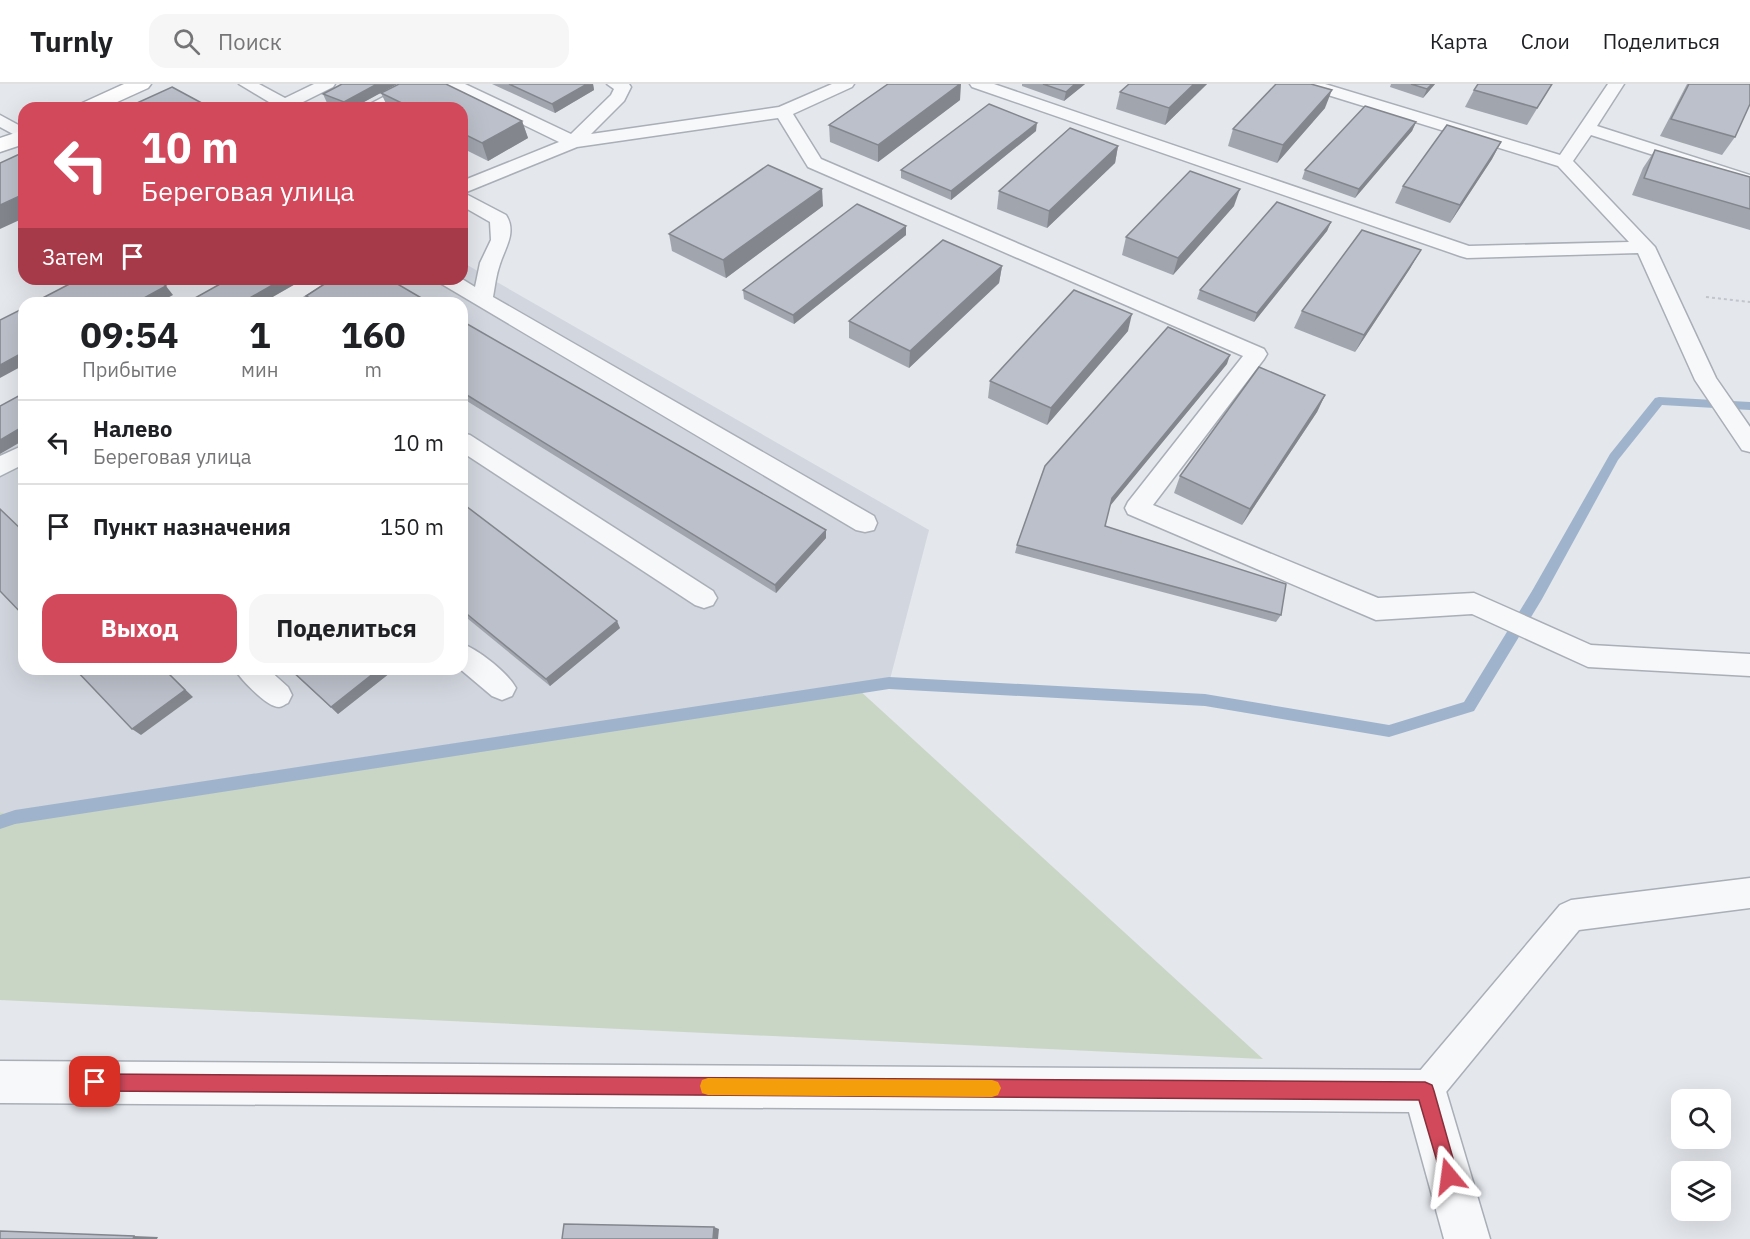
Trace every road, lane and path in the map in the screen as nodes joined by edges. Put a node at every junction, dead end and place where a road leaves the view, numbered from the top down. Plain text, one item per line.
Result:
1 (141, 84) edge
2 (247, 84) edge
3 (327, 84) edge
4 (420, 84) edge
5 (452, 84) edge
6 (615, 84) edge
7 (846, 84) edge
8 (978, 84) edge
9 (1308, 84) edge
10 (1616, 84) edge
11 (100, 102) edge
12 (281, 102) edge
13 (295, 102) edge
14 (387, 102) edge
15 (783, 112) junction
16 (0, 120) edge
17 (1587, 128) junction
18 (18, 132) edge
19 (18, 139) edge
20 (573, 142) junction
21 (0, 147) edge
22 (1564, 162) junction
23 (1750, 181) edge
24 (468, 186) edge
25 (468, 201) edge
26 (1645, 247) junction
27 (309, 285) edge
28 (458, 285) edge
29 (288, 297) edge
30 (482, 299) junction
31 (1750, 444) edge
32 (468, 445) edge
33 (865, 523) dead end
34 (704, 598) dead end
35 (468, 660) edge
36 (1750, 665) edge
37 (256, 675) edge
38 (502, 688) dead end
39 (278, 695) dead end
40 (1750, 893) edge
41 (0, 1082) edge
42 (1425, 1091) junction
43 (1467, 1239) edge

1 - 11 street
2 - 12 lane
3 - 13 lane
4 - 14 lane
5 - 20 lane
6 - 20 lane
7 - 15 lane
8 - 26 lane
9 - 22 lane
10 - 17 lane
15 - 20 lane
15 - 36 lane
16 - 18 lane
17 - 22 lane
17 - 23 lane
19 - 21 street
20 - 24 lane
22 - 26 lane
25 - 30 lane
26 - 31 lane
27 - 29 lane
28 - 30 lane
30 - 33 lane
32 - 34 lane
35 - 38 lane
37 - 39 lane
40 - 42 lane
41 - 42 street
42 - 43 street

